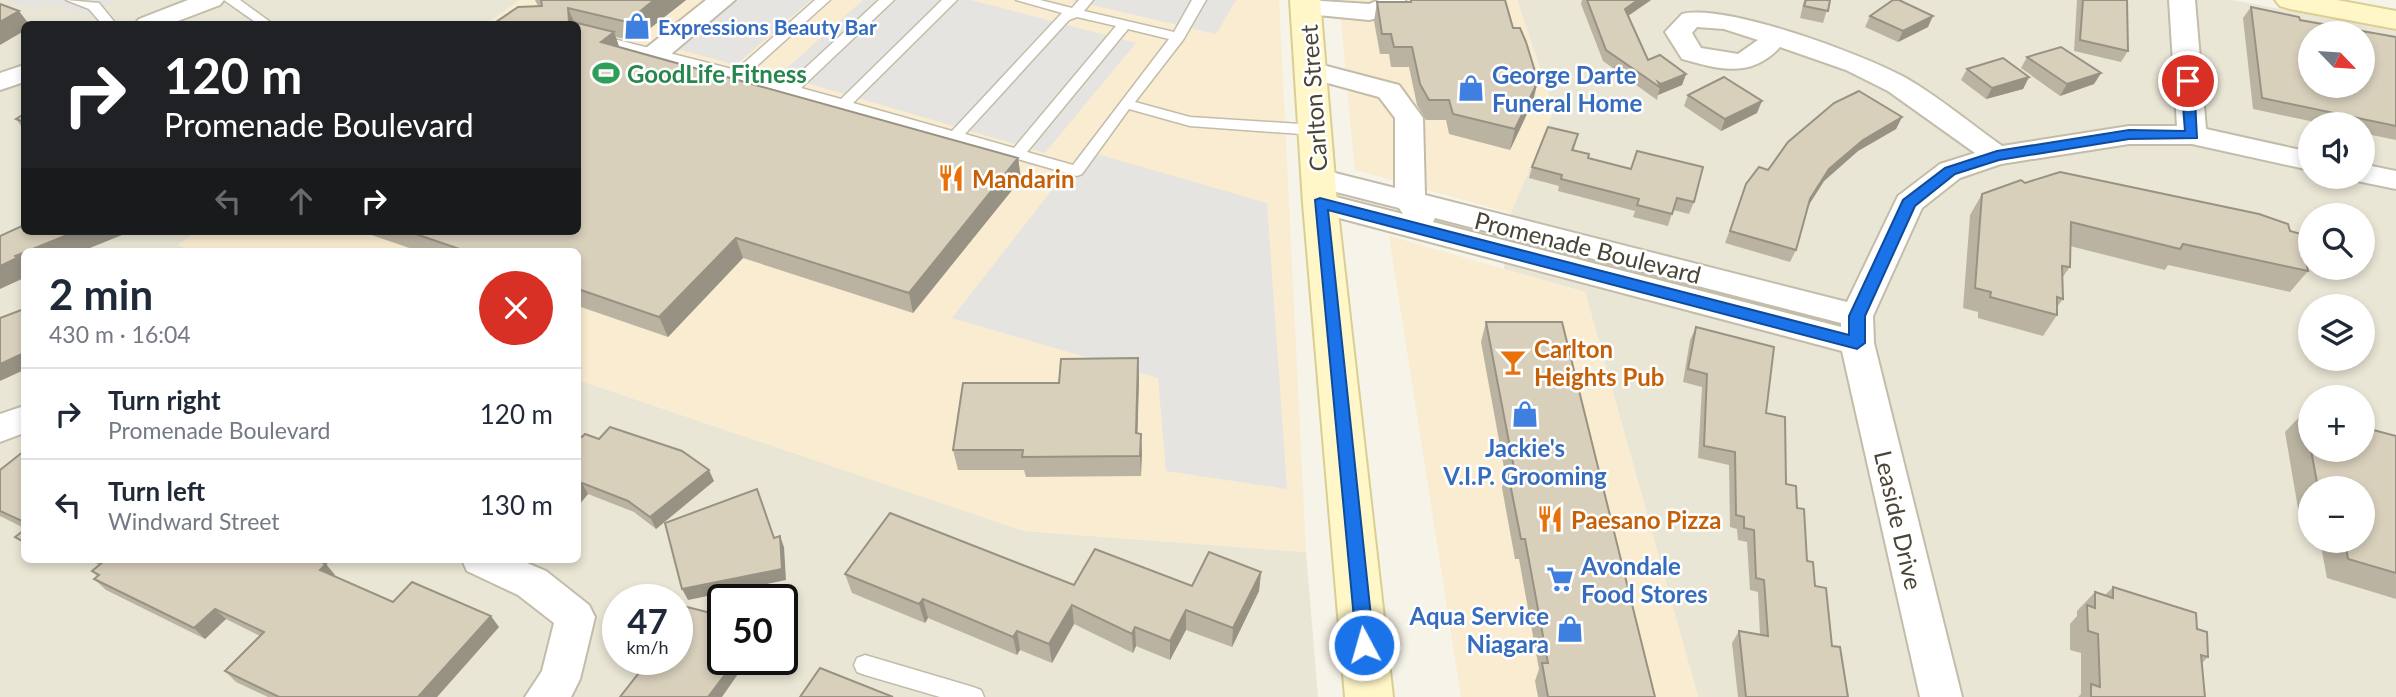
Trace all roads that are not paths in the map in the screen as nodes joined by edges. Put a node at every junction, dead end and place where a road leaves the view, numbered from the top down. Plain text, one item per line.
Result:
1 (73, 0) edge
2 (211, 0) edge
3 (231, 0) edge
4 (722, 0) edge
5 (823, 0) edge
6 (887, 0) edge
7 (950, 0) edge
8 (1023, 0) edge
9 (1086, 0) edge
10 (1199, 0) edge
11 (1392, 0) edge
12 (2182, 0) edge
13 (2290, 0) edge
14 (1306, 4) edge
15 (1075, 13) junction
16 (2396, 20) edge
17 (106, 21) edge
18 (156, 21) edge
19 (262, 21) edge
20 (1125, 24) junction
21 (581, 35) edge
22 (1178, 37) junction
23 (1774, 38) dead end
24 (655, 54) junction
25 (1311, 70) junction
26 (21, 74) edge
27 (739, 75) junction
28 (0, 82) edge
29 (790, 90) junction
30 (1126, 104) junction
31 (843, 105) junction
32 (1315, 130) junction
33 (2192, 135) junction
34 (955, 136) junction
35 (1017, 154) junction
36 (1997, 156) junction
37 (2298, 158) edge
38 (2375, 176) edge
39 (2396, 180) edge
40 (1319, 190) junction
41 (1412, 202) junction
42 (1427, 231) junction
43 (1857, 329) junction
44 (21, 420) edge
45 (0, 428) edge
46 (488, 563) edge
47 (865, 665) dead end
48 (546, 697) edge
49 (974, 697) edge
50 (1369, 697) edge
51 (1941, 697) edge

1 - 17 lane
2 - 18 street
3 - 19 lane
4 - 24 street
5 - 27 lane
6 - 29 lane
7 - 31 lane
8 - 15 lane
9 - 15 lane
10 - 22 lane
11 - 14 street
12 - 33 street
13 - 16 main road
14 - 25 main road, Carlton Street
15 - 20 lane
15 - 34 lane
20 - 22 lane
20 - 35 lane
21 - 24 lane
22 - 30 lane
23 - 36 street
24 - 27 lane
25 - 32 main road, Carlton Street
25 - 41 street
26 - 28 street
27 - 29 lane
29 - 31 lane
30 - 32 lane
30 - 35 lane
31 - 34 lane
32 - 40 main road, Carlton Street
33 - 36 street
33 - 37 street
34 - 35 lane
36 - 43 street
38 - 39 street
40 - 41 street, Promenade Boulevard
40 - 42 street, Promenade Boulevard
40 - 50 main road, Carlton Street
41 - 42 street
41 - 43 street, Promenade Boulevard
42 - 43 street, Promenade Boulevard
43 - 51 street, Leaside Drive
44 - 45 street
46 - 48 street
47 - 49 lane

